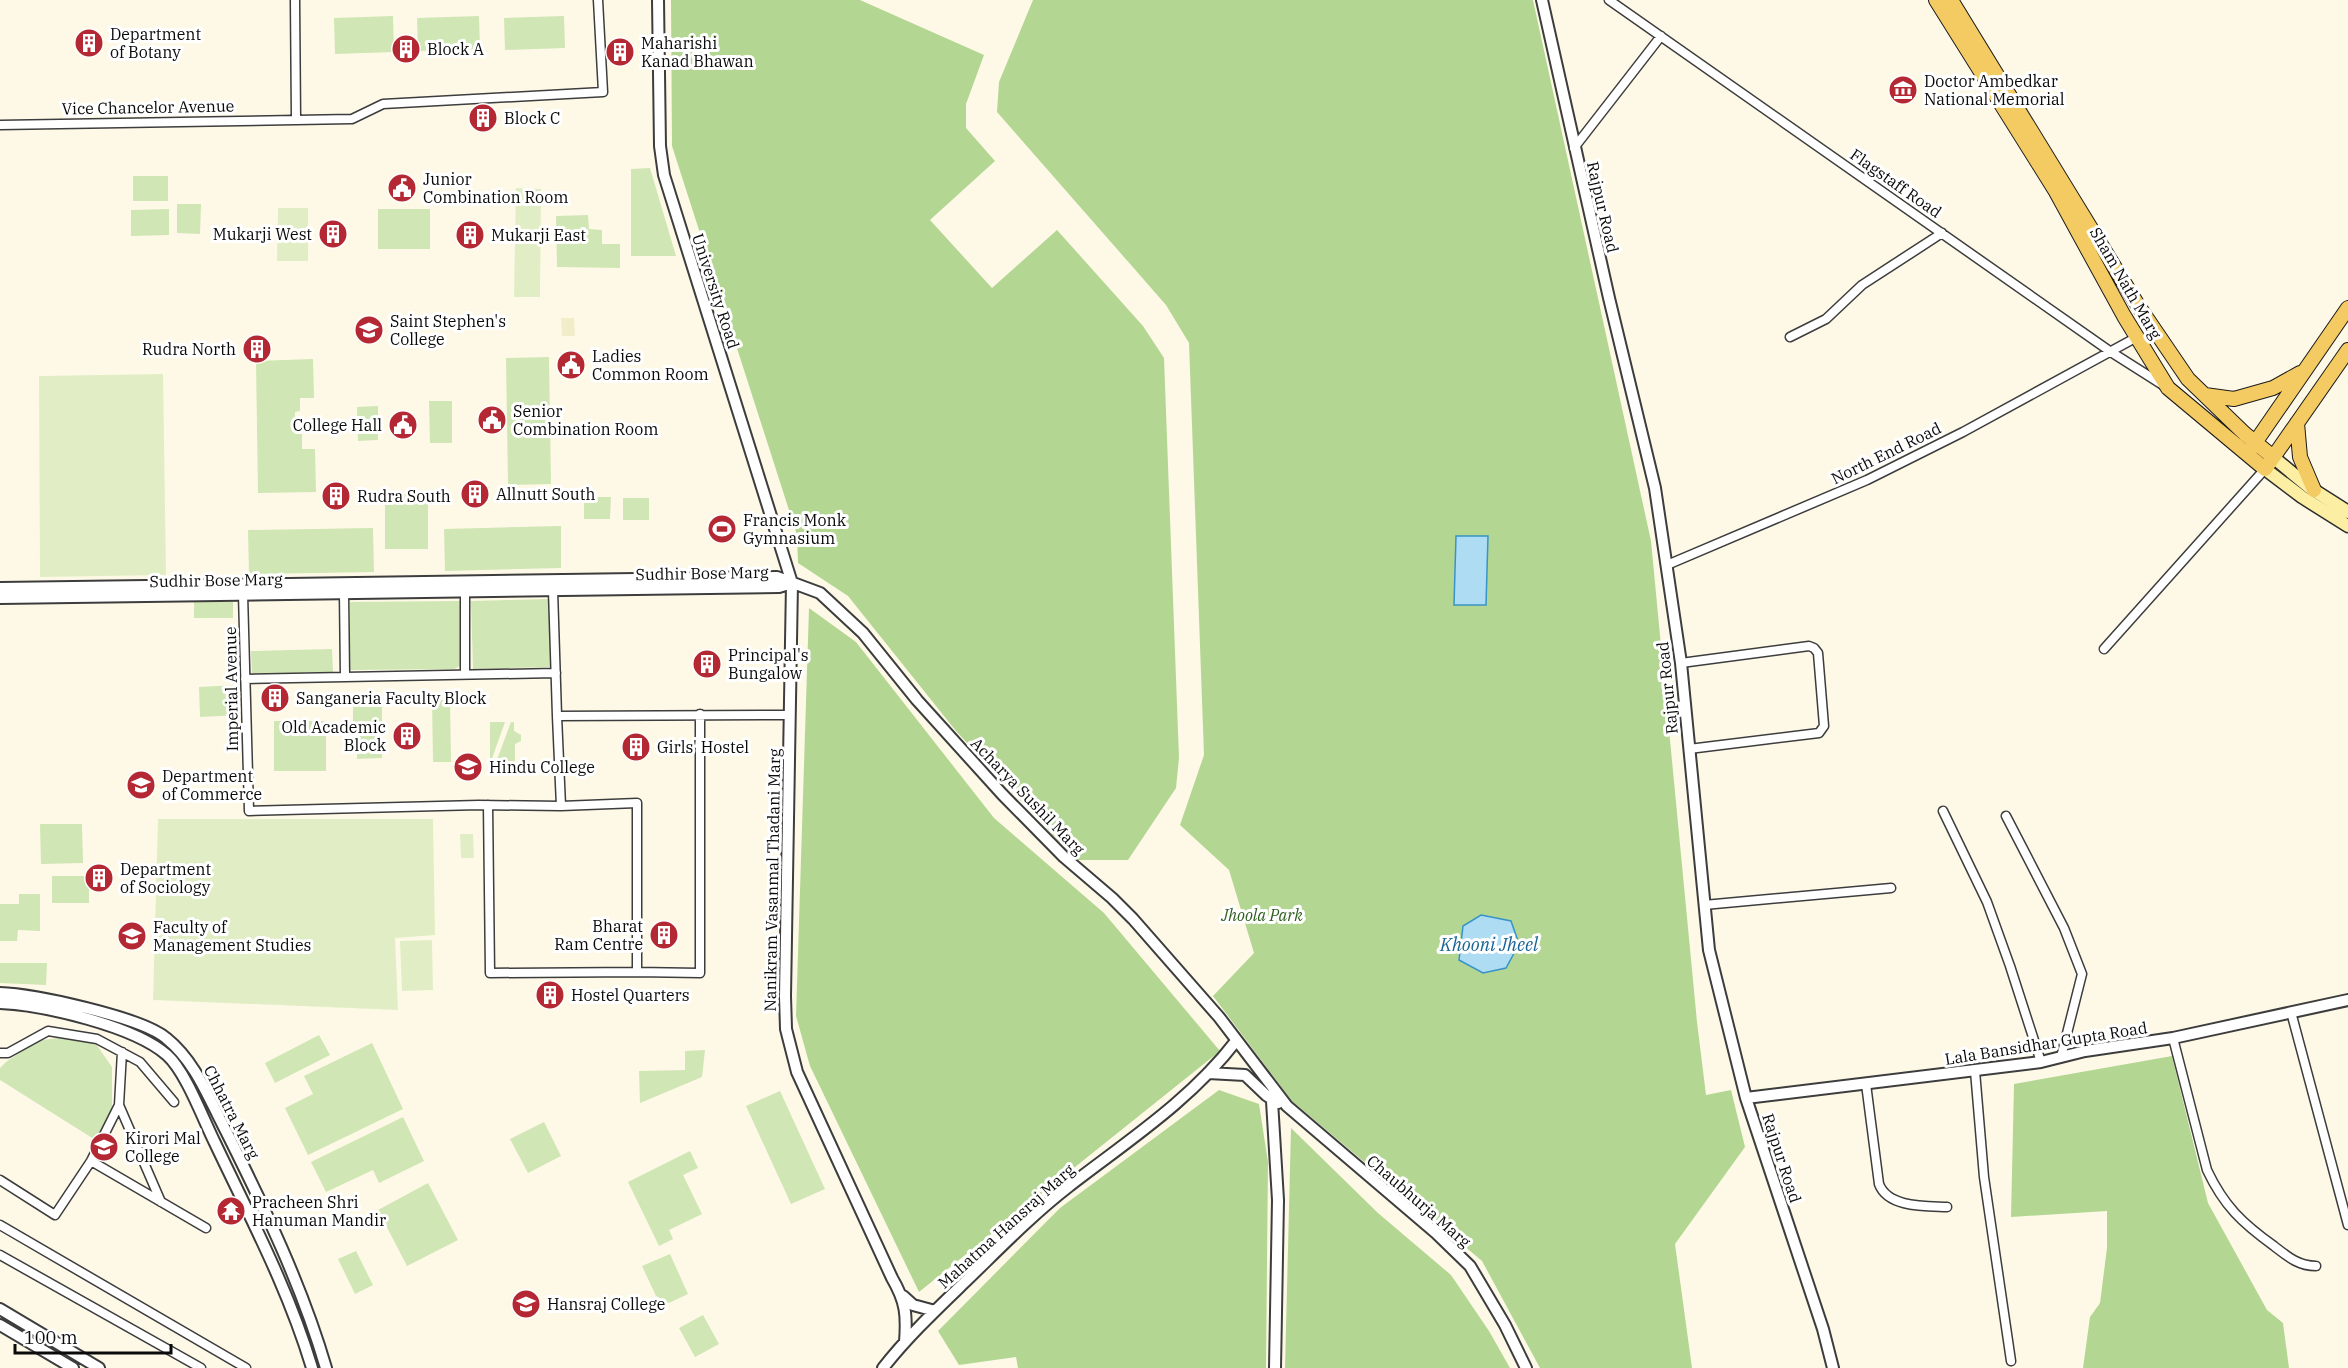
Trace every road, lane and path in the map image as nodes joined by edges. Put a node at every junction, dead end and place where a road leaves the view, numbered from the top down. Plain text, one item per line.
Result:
1 (295, 0) edge
2 (598, 0) edge
3 (658, 0) edge
4 (1542, 0) edge
5 (1609, 0) edge
6 (1936, 0) edge
7 (1952, 0) edge
8 (1661, 36) junction
9 (296, 119) junction
10 (0, 124) edge
11 (1574, 147) junction
12 (1942, 233) junction
13 (2348, 308) edge
14 (1790, 337) dead end
15 (2137, 337) junction
16 (2348, 350) edge
17 (2111, 352) junction
18 (2305, 370) junction
19 (2168, 388) junction
20 (2205, 395) junction
21 (2297, 423) junction
22 (2255, 442) junction
23 (2247, 454) junction
24 (2269, 463) junction
25 (2314, 490) junction
26 (2348, 512) edge
27 (2348, 526) edge
28 (1667, 565) junction
29 (792, 583) junction
30 (0, 588) edge
31 (553, 590) junction
32 (465, 591) junction
33 (344, 593) junction
34 (0, 598) edge
35 (243, 598) junction
36 (2104, 649) dead end
37 (1681, 663) junction
38 (556, 673) junction
39 (465, 674) junction
40 (345, 677) junction
41 (245, 679) junction
42 (700, 714) junction
43 (789, 715) junction
44 (557, 716) junction
45 (1689, 749) junction
46 (488, 805) junction
47 (561, 806) junction
48 (1942, 811) dead end
49 (2006, 816) dead end
50 (1891, 888) dead end
51 (1704, 905) junction
52 (638, 972) junction
53 (0, 993) edge
54 (2348, 1000) edge
55 (0, 1003) edge
56 (2291, 1012) junction
57 (106, 1019) junction
58 (2173, 1038) junction
59 (97, 1039) junction
60 (1236, 1041) junction
61 (122, 1052) junction
62 (0, 1053) edge
63 (2061, 1057) junction
64 (2040, 1062) junction
65 (1975, 1071) junction
66 (1208, 1073) junction
67 (1866, 1084) junction
68 (1746, 1098) junction
69 (1272, 1101) junction
70 (174, 1102) dead end
71 (119, 1105) junction
72 (1287, 1106) junction
73 (91, 1161) junction
74 (0, 1180) edge
75 (253, 1186) junction
76 (238, 1192) junction
77 (161, 1202) junction
78 (1947, 1207) dead end
79 (0, 1225) edge
80 (2348, 1225) edge
81 (206, 1228) dead end
82 (0, 1255) edge
83 (2316, 1266) dead end
84 (903, 1296) junction
85 (0, 1309) edge
86 (935, 1311) junction
87 (0, 1325) edge
88 (905, 1342) junction
89 (2012, 1361) dead end
90 (73, 1368) edge
91 (99, 1368) edge
92 (201, 1368) edge
93 (246, 1368) edge
94 (312, 1368) edge
95 (326, 1368) edge
96 (883, 1368) edge
97 (1275, 1368) edge
98 (1527, 1368) edge
99 (1833, 1368) edge

1 - 9 street
2 - 9 street, Vice Chancelor Avenue
3 - 29 street, University Road
4 - 11 street, Rajpur Road
5 - 8 street, Flagstaff Road
6 - 15 main road, Sham Nath Marg
7 - 20 main road, Sham Nath Marg
8 - 11 street
8 - 12 street, Flagstaff Road
9 - 10 street, Vice Chancelor Avenue
11 - 28 street, Rajpur Road
12 - 14 street
12 - 17 street, Flagstaff Road
13 - 18 main road
15 - 17 street, North End Road
15 - 19 main road, Sham Nath Marg
16 - 21 main road
17 - 19 street, Flagstaff Road
17 - 28 street, North End Road
18 - 20 main road
18 - 22 main road
19 - 23 main road, Sham Nath Marg
20 - 22 main road, Sham Nath Marg
21 - 24 main road
21 - 25 main road
22 - 23 main road
22 - 24 main road, Sham Nath Marg
23 - 24 main road, Sham Nath Marg
24 - 25 main road, Sham Nath Marg
24 - 27 main road, Sham Nath Marg
24 - 36 street
25 - 26 main road, Sham Nath Marg
28 - 37 street, Rajpur Road
29 - 30 street, Sudhir Bose Marg
29 - 31 street, Sudhir Bose Marg
29 - 43 street, Nanikram Vasanmal Thadani Marg
29 - 60 street, Acharya Sushil Marg
31 - 32 street, Sudhir Bose Marg
31 - 38 street
32 - 33 street, Sudhir Bose Marg
32 - 39 street
33 - 35 street, Sudhir Bose Marg
33 - 40 street
34 - 35 street, Sudhir Bose Marg
35 - 41 street, Imperial Avenue
37 - 45 street, Rajpur Road
37 - 45 street
38 - 39 street
38 - 44 street
39 - 40 street
40 - 41 street
41 - 46 street, Imperial Avenue
42 - 43 street
42 - 44 street
42 - 52 street
43 - 84 street, Nanikram Vasanmal Thadani Marg
44 - 47 street
45 - 51 street, Rajpur Road
46 - 47 street
46 - 52 street
47 - 52 street
48 - 64 street
49 - 63 street
50 - 51 street
51 - 68 street, Rajpur Road
53 - 57 street, Chhatra Marg
54 - 56 street, Lala Bansidhar Gupta Road
55 - 57 street, Chhatra Marg
56 - 58 street, Lala Bansidhar Gupta Road
56 - 80 street
57 - 59 street
57 - 75 street, Chhatra Marg
57 - 76 street, Chhatra Marg
58 - 63 street, Lala Bansidhar Gupta Road
58 - 83 street
59 - 61 street
59 - 62 street
60 - 66 street, Mahatma Hansraj Marg
60 - 72 street, Acharya Sushil Marg
61 - 70 street
61 - 71 street
63 - 64 street, Lala Bansidhar Gupta Road
64 - 65 street, Lala Bansidhar Gupta Road
65 - 67 street, Lala Bansidhar Gupta Road
65 - 89 street
66 - 69 street
66 - 86 street, Mahatma Hansraj Marg
67 - 68 street, Lala Bansidhar Gupta Road
67 - 78 street
68 - 99 street, Rajpur Road
69 - 72 street
69 - 97 street
71 - 73 street
71 - 77 street
72 - 98 street, Chaubhurja Marg
73 - 74 street
73 - 77 street
75 - 76 street
75 - 95 street, Chhatra Marg
76 - 94 street, Chhatra Marg
77 - 81 street
79 - 93 street
82 - 92 street
84 - 86 street
84 - 88 street
85 - 91 street
86 - 88 street, Mahatma Hansraj Marg
87 - 90 street
88 - 96 street, Mahatma Hansraj Marg

